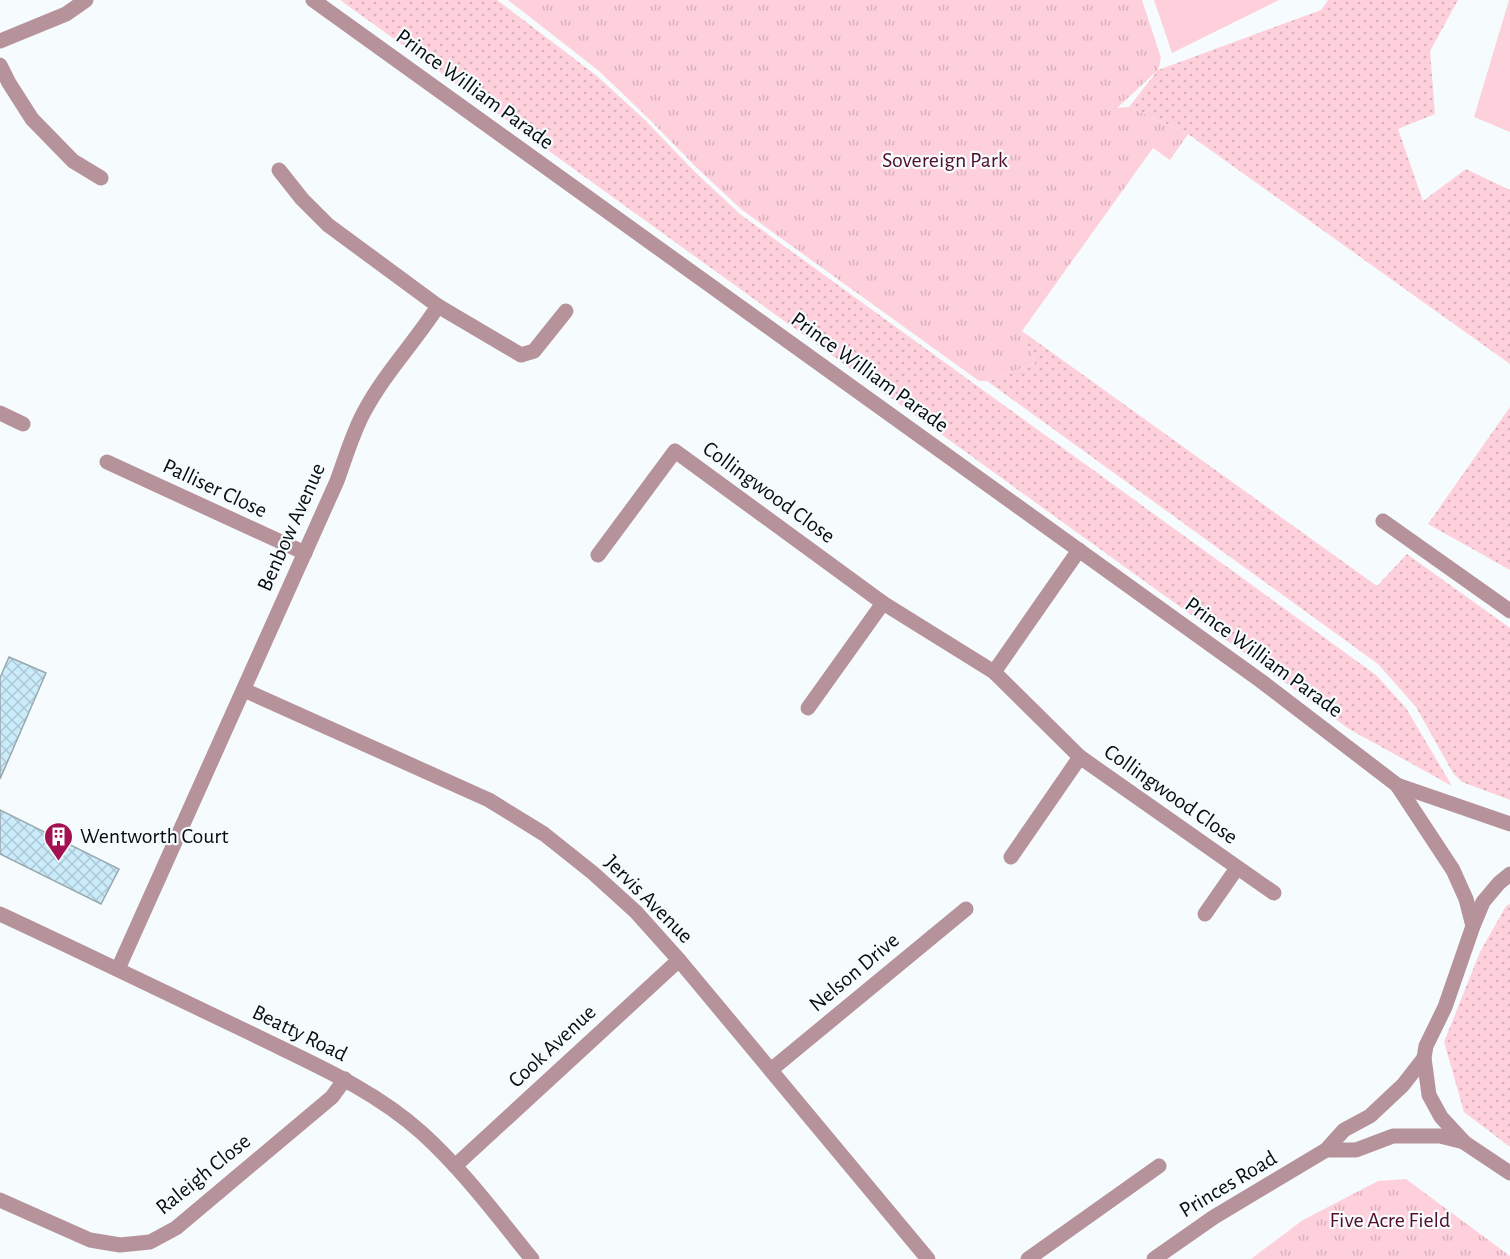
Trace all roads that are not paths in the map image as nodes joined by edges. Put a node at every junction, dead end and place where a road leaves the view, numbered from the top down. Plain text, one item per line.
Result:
1 (86, 0) edge
2 (313, 0) edge
3 (0, 41) edge
4 (0, 65) edge
5 (279, 170) dead end
6 (101, 178) dead end
7 (438, 306) junction
8 (566, 311) dead end
9 (0, 413) edge
10 (23, 424) dead end
11 (107, 462) dead end
12 (1383, 521) dead end
13 (1079, 550) junction
14 (304, 553) junction
15 (598, 555) dead end
16 (883, 603) junction
17 (1510, 611) edge
18 (994, 672) junction
19 (244, 690) junction
20 (808, 708) dead end
21 (1080, 757) junction
22 (1397, 785) junction
23 (1510, 824) edge
24 (1011, 857) dead end
25 (1237, 868) junction
26 (1510, 874) edge
27 (1274, 893) dead end
28 (966, 909) dead end
29 (0, 914) edge
30 (1205, 914) dead end
31 (1473, 926) junction
32 (679, 960) junction
33 (118, 969) junction
34 (1424, 1058) junction
35 (772, 1070) junction
36 (345, 1079) junction
37 (1465, 1143) junction
38 (1326, 1150) junction
39 (455, 1166) junction
40 (1159, 1166) dead end
41 (1510, 1173) edge
42 (0, 1200) edge
43 (532, 1259) edge
44 (928, 1259) edge
45 (1028, 1259) edge
46 (1154, 1259) edge

1 - 3 street
2 - 13 street, Prince William Parade
4 - 6 street
5 - 7 street
7 - 8 street
7 - 14 street, Benbow Avenue
9 - 10 street
11 - 14 street, Palliser Close
12 - 17 street
13 - 18 street
13 - 22 street, Prince William Parade
14 - 19 street, Benbow Avenue
15 - 16 street, Collingwood Close
16 - 18 street, Collingwood Close
16 - 20 street
18 - 21 street, Collingwood Close
19 - 32 street, Jervis Avenue
19 - 33 street, Benbow Avenue
21 - 24 street, Collingwood Close
21 - 25 street, Collingwood Close
22 - 23 street, Prince William Parade
22 - 31 street, Prince William Parade
25 - 27 street, Collingwood Close
25 - 30 street, Collingwood Close
26 - 31 street
28 - 35 street, Nelson Drive
29 - 33 street, Beatty Road
31 - 34 street
32 - 35 street, Jervis Avenue
32 - 39 street, Cook Avenue
33 - 36 street, Beatty Road
34 - 37 street
34 - 38 street, Princes Road
35 - 44 street, Jervis Avenue
36 - 39 street, Beatty Road
36 - 42 street, Raleigh Close
37 - 38 street
37 - 41 street
38 - 46 street, Princes Road
39 - 43 street, Beatty Road
40 - 45 street

